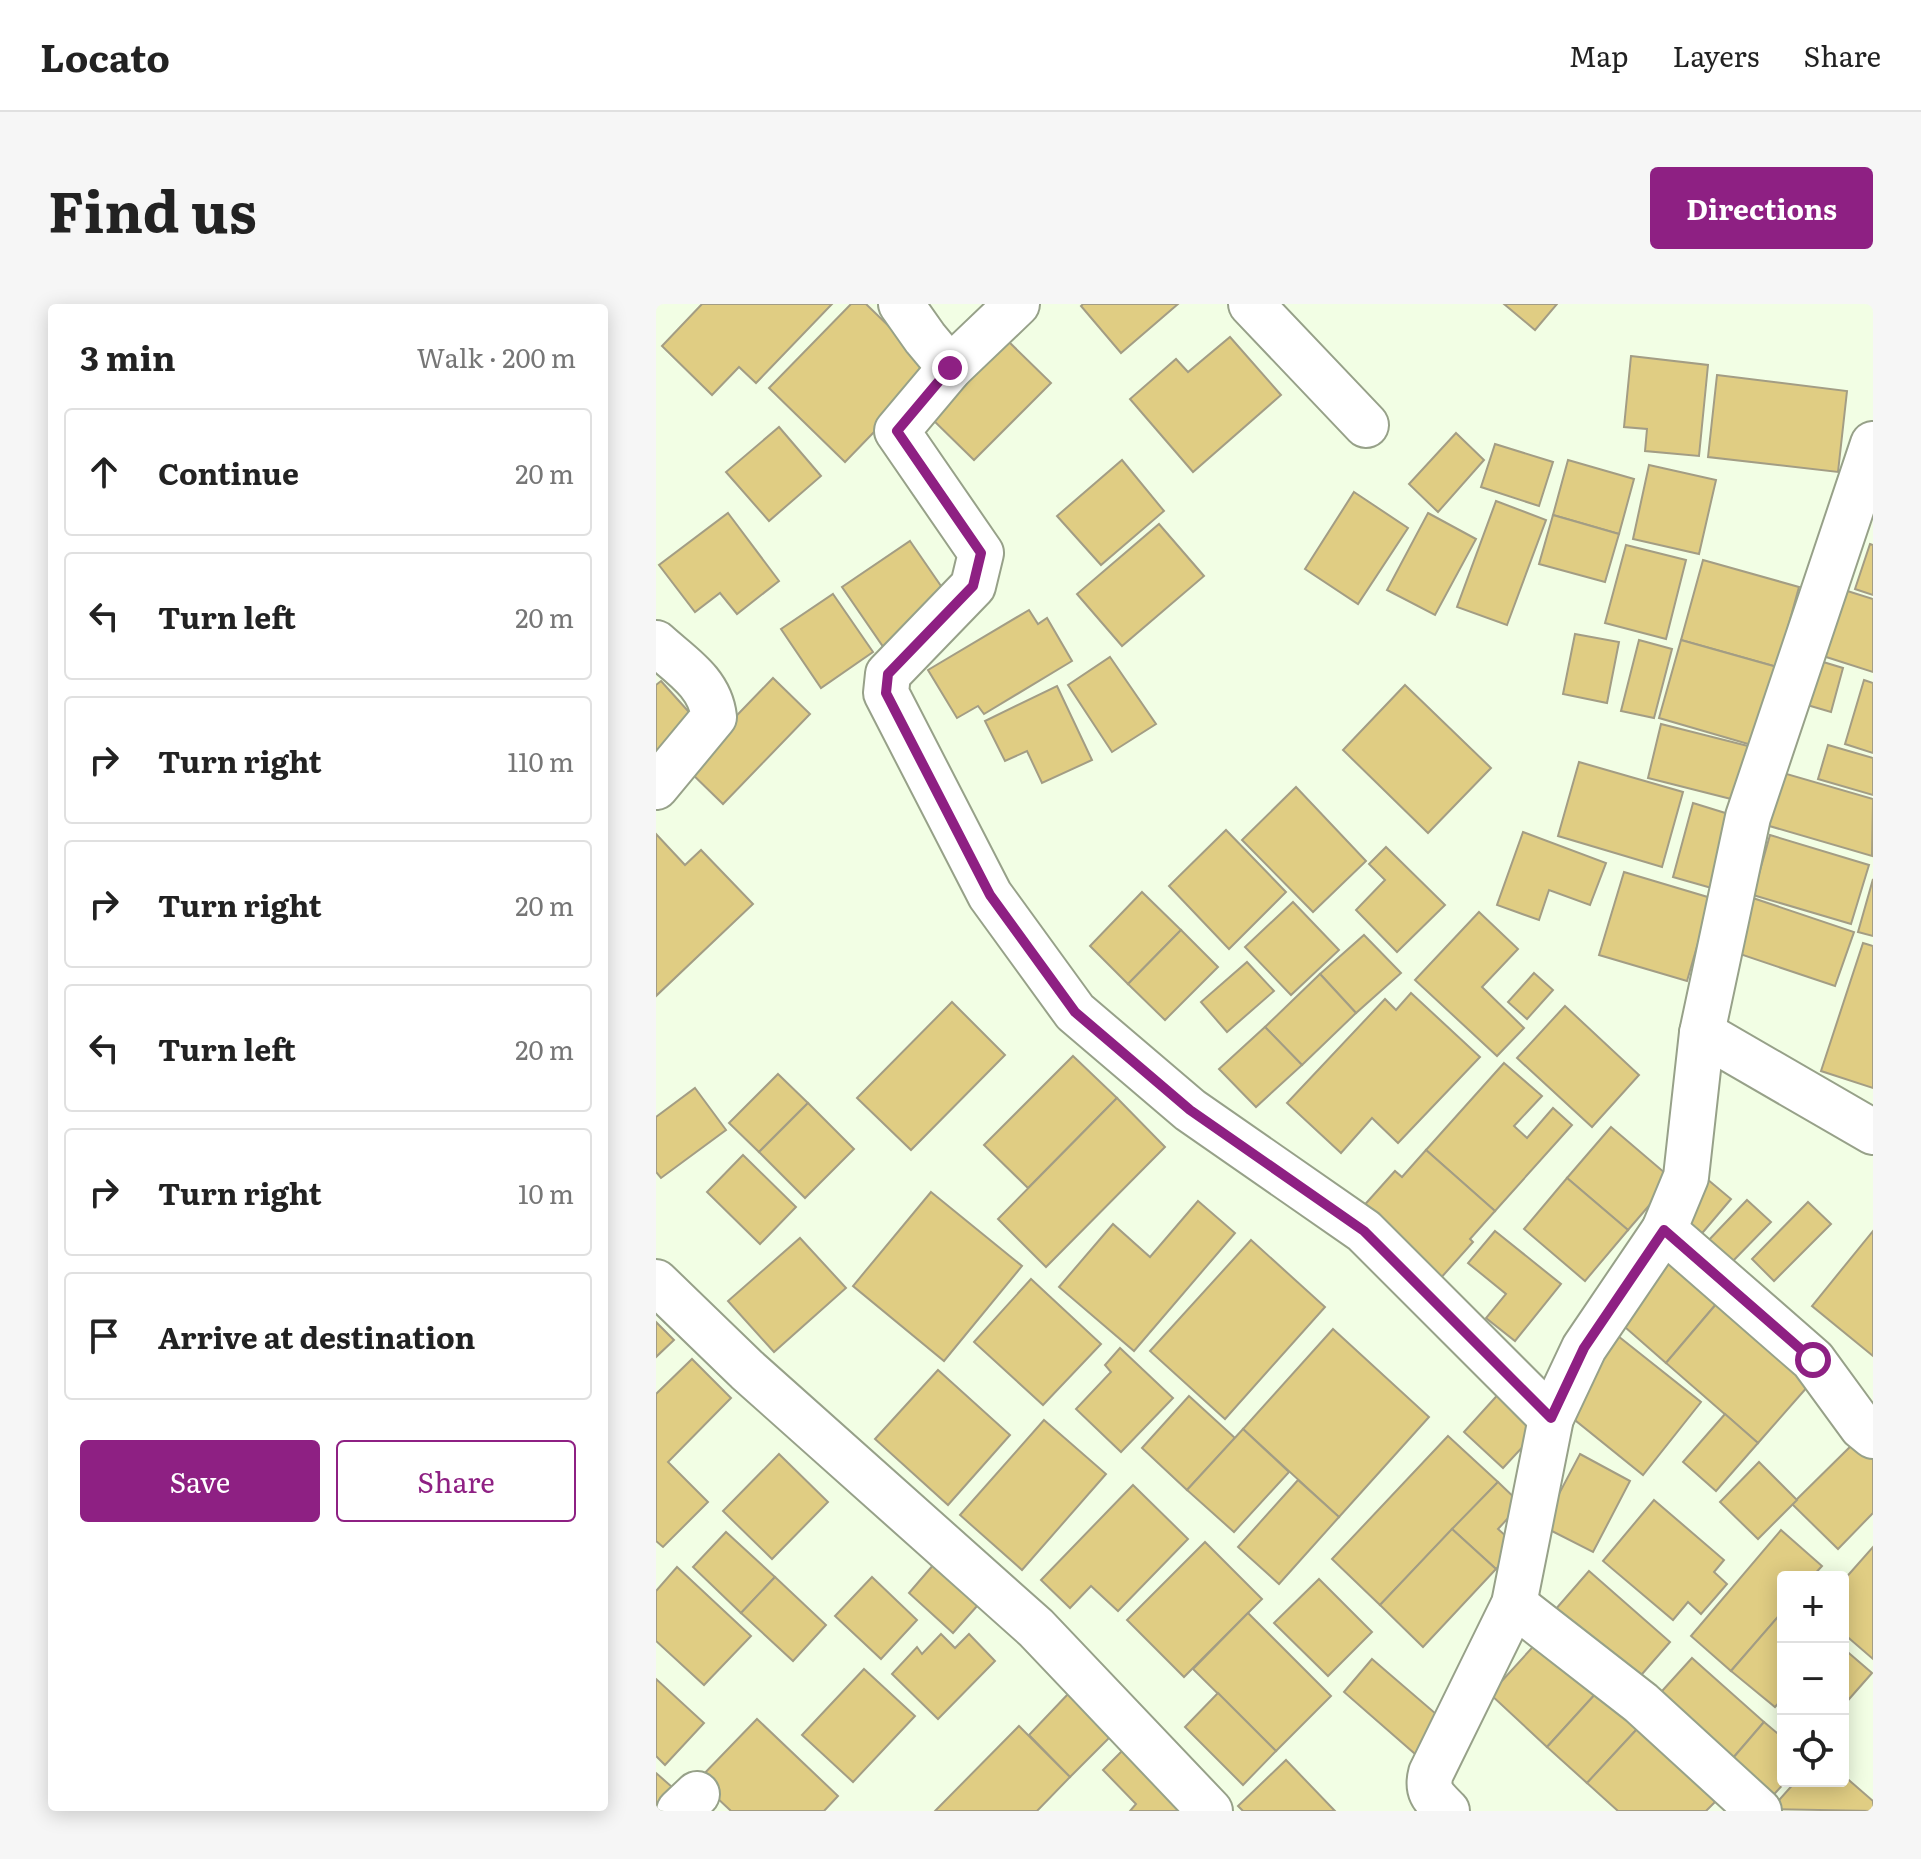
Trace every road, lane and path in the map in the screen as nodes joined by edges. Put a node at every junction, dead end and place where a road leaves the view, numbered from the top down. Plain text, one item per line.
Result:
1 (901, 304) edge
2 (1017, 304) edge
3 (1251, 304) edge
4 (950, 368) junction
5 (1366, 425) dead end
6 (1873, 444) edge
7 (656, 643) edge
8 (656, 787) edge
9 (1702, 1033) junction
10 (1873, 1132) edge
11 (1664, 1230) junction
12 (656, 1282) edge
13 (1551, 1418) junction
14 (1873, 1436) edge
15 (1514, 1604) junction
16 (1210, 1811) edge
17 (1447, 1811) edge
18 (1759, 1811) edge

1 - 4 street
2 - 4 street
3 - 5 street
4 - 13 street
6 - 9 street
7 - 8 street
9 - 10 street
9 - 11 street
11 - 13 street
11 - 14 street
12 - 16 street
13 - 15 street
15 - 17 street
15 - 18 street

